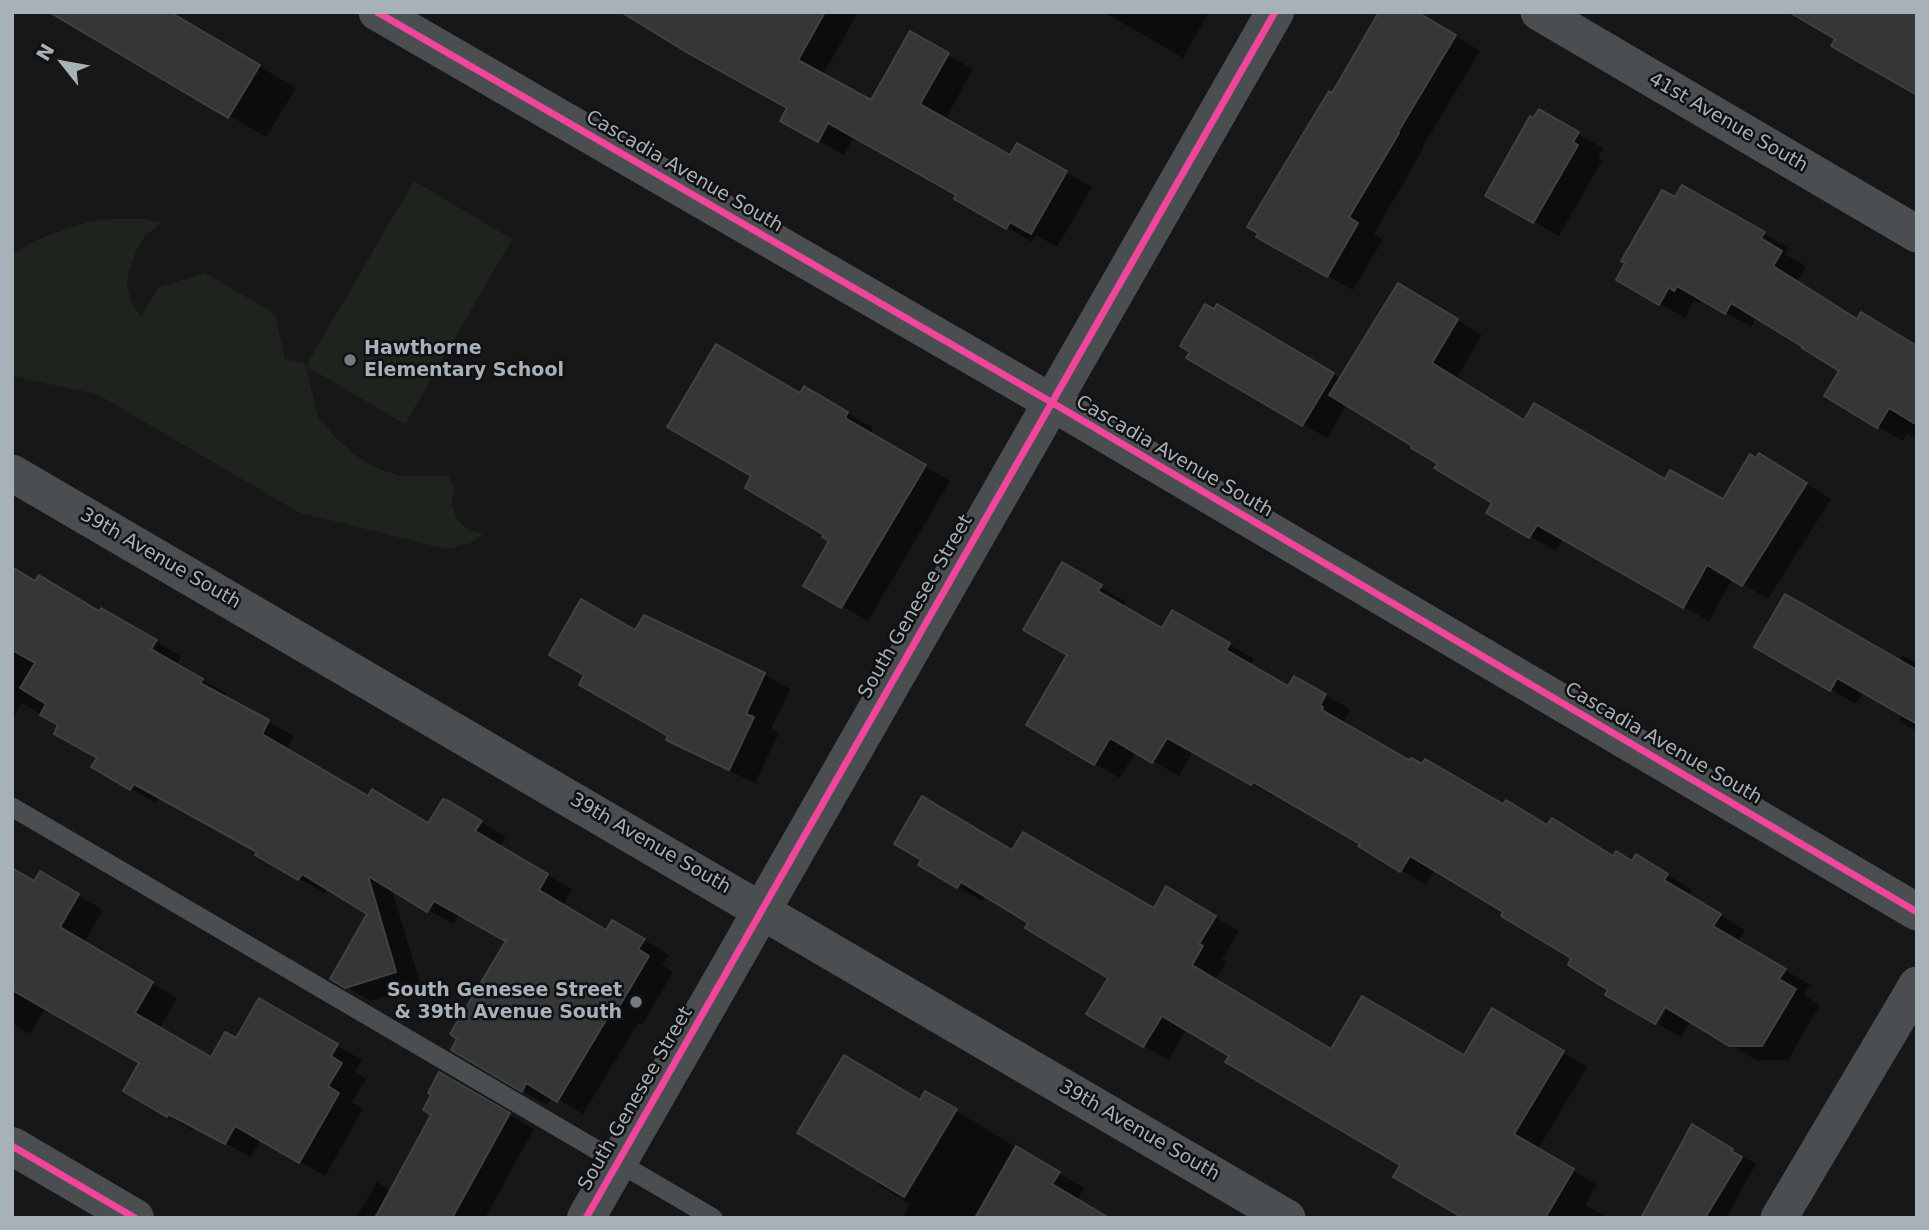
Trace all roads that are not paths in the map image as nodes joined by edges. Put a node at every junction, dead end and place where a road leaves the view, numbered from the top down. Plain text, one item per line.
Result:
1 (377, 12) edge
2 (1275, 12) edge
3 (1539, 12) edge
4 (1917, 234) edge
5 (1051, 402) junction
6 (12, 473) edge
7 (12, 807) edge
8 (763, 910) junction
9 (1917, 912) edge
10 (1917, 985) edge
11 (12, 1146) edge
12 (618, 1162) junction
13 (135, 1218) edge
14 (586, 1218) edge
15 (713, 1218) edge
16 (1287, 1218) edge
17 (1779, 1218) edge

1 - 5 street, Cascadia Avenue South
2 - 5 street, South Genesee Street
3 - 4 street, 41st Avenue South
5 - 8 street, South Genesee Street
5 - 9 street, Cascadia Avenue South
6 - 8 street, 39th Avenue South
7 - 12 lane
8 - 12 street, South Genesee Street
8 - 16 street, 39th Avenue South
10 - 17 street
11 - 13 street
12 - 14 street, South Genesee Street
12 - 15 lane

